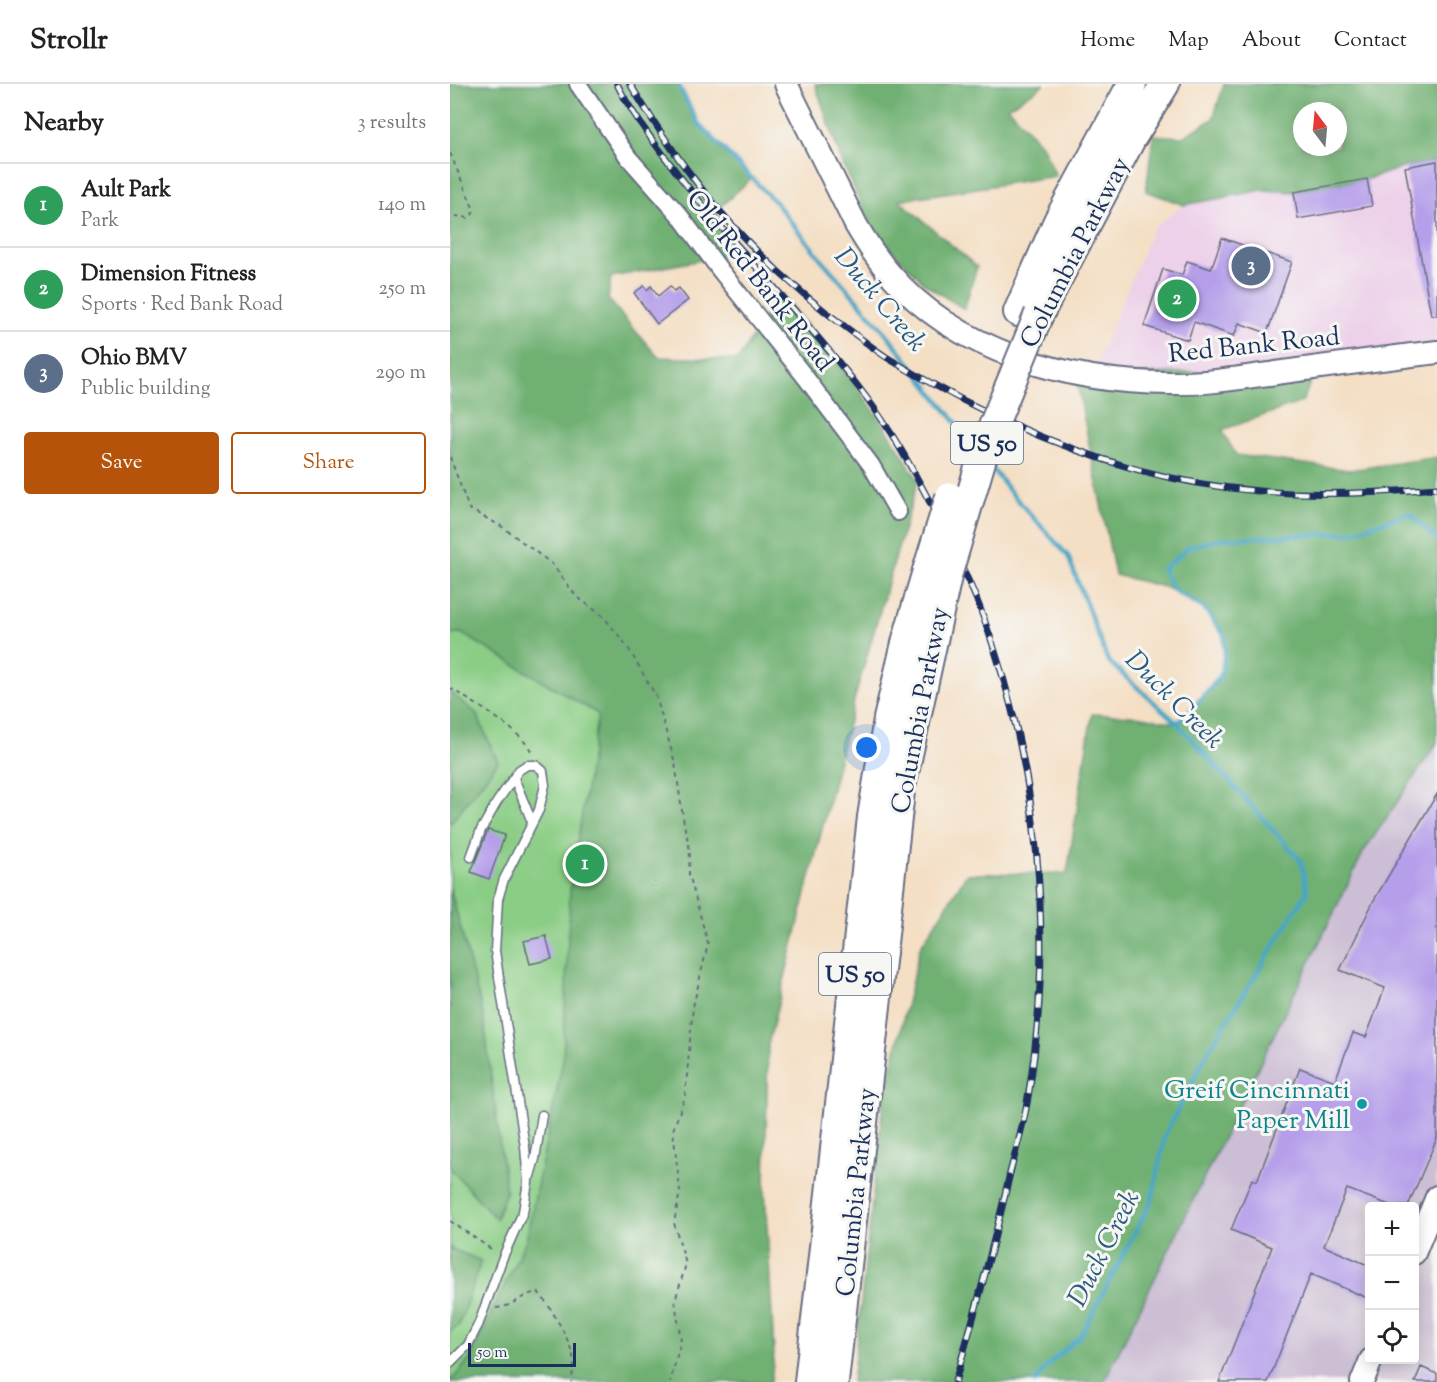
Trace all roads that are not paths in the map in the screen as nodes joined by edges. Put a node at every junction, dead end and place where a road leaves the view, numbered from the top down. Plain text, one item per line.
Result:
1 (578, 84) edge
2 (786, 84) edge
3 (1132, 84) edge
4 (1165, 84) edge
5 (1028, 313) junction
6 (1437, 352) edge
7 (898, 512) dead end
8 (937, 573) junction
9 (514, 778) junction
10 (532, 822) junction
11 (471, 857) dead end
12 (542, 1115) dead end
13 (528, 1182) junction
14 (1437, 1197) edge
15 (1432, 1226) edge
16 (1419, 1246) edge
17 (450, 1363) edge
18 (1369, 1364) edge
19 (809, 1382) edge
20 (834, 1382) edge
21 (1362, 1382) edge

1 - 7 street, Old Red Bank Road
2 - 6 street, Red Bank Road
3 - 5 highway, Columbia Parkway / US 50
4 - 5 highway, Columbia Parkway / US 50
5 - 8 highway, Columbia Parkway / US 50, bridge
8 - 19 highway, Columbia Parkway / US 50
8 - 20 highway, Columbia Parkway / US 50
9 - 10 lane
9 - 10 lane
9 - 11 lane
10 - 13 lane
12 - 13 lane
13 - 17 lane
14 - 15 street
15 - 16 street
18 - 21 street

